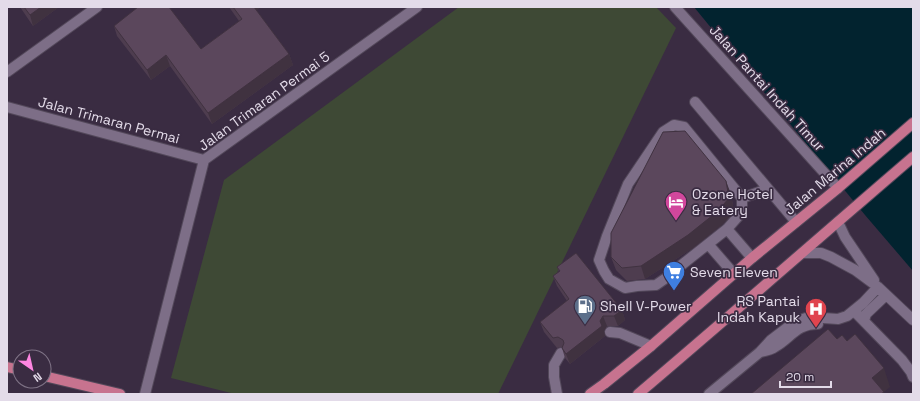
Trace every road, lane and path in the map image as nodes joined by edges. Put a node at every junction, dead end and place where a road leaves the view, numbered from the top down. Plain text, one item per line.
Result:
1 (97, 7) edge
2 (417, 7) edge
3 (675, 7) edge
4 (7, 72) edge
5 (695, 102) dead end
6 (7, 108) edge
7 (913, 123) edge
8 (913, 157) edge
9 (204, 160) junction
10 (839, 187) junction
11 (768, 189) junction
12 (742, 198) junction
13 (796, 222) junction
14 (838, 222) junction
15 (726, 229) junction
16 (708, 244) junction
17 (803, 253) junction
18 (752, 258) junction
19 (734, 274) junction
20 (882, 291) junction
21 (859, 315) junction
22 (913, 320) edge
23 (610, 332) dead end
24 (651, 346) junction
25 (562, 353) edge
26 (913, 377) edge
27 (52, 378) edge
28 (120, 394) edge
29 (145, 394) edge
30 (557, 394) edge
31 (590, 394) edge
32 (638, 394) edge
33 (709, 394) edge

1 - 4 street
2 - 9 street, Jalan Trimaran Permai 5
3 - 10 street, Jalan Pantai Indah Timur
5 - 11 street
6 - 9 street, Jalan Trimaran Permai
7 - 10 main road, Jalan Marina Indah
8 - 14 main road
9 - 29 street, Jalan Trimaran Permai 5
10 - 13 main road, Jalan Marina Indah
11 - 12 street
11 - 13 street
12 - 15 street
12 - 16 street
13 - 18 main road, Jalan Marina Indah
14 - 17 main road
14 - 20 street
15 - 16 street
15 - 18 street
16 - 19 street
17 - 20 street
17 - 32 main road
18 - 19 main road, Jalan Marina Indah
19 - 24 main road, Jalan Marina Indah
20 - 21 street
20 - 21 street
20 - 22 street
21 - 26 street
21 - 33 street
23 - 24 street
24 - 31 main road, Jalan Marina Indah
25 - 30 street
27 - 28 main road

